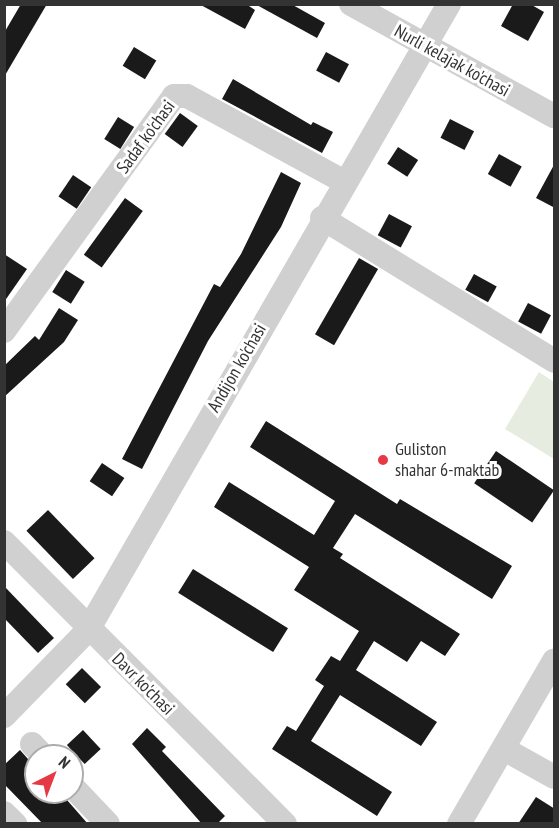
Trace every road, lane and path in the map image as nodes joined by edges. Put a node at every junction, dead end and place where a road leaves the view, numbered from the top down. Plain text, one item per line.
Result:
1 (351, 4) edge
2 (449, 4) edge
3 (425, 47) junction
4 (555, 116) edge
5 (343, 181) junction
6 (322, 218) junction
7 (4, 331) edge
8 (555, 361) edge
9 (4, 542) edge
10 (88, 630) junction
11 (555, 661) edge
12 (4, 716) edge
13 (504, 749) junction
14 (555, 777) edge
15 (84, 799) edge
16 (4, 813) edge
17 (15, 824) edge
18 (108, 824) edge
19 (285, 824) edge
20 (459, 824) edge

1 - 3 street, Nurli kelajak ko'chasi
2 - 3 street, Andijon ko'chasi
3 - 4 street, Nurli kelajak ko'chasi
3 - 5 street, Andijon ko'chasi
5 - 6 street, Andijon ko'chasi
5 - 7 street, Sadaf ko'chasi
6 - 8 street
6 - 10 street, Andijon ko'chasi
9 - 10 street, Davr ko'chasi
10 - 12 street, Andijon ko'chasi
10 - 19 street, Davr ko'chasi
11 - 13 street
13 - 14 street
13 - 20 street
15 - 18 street
16 - 17 street

